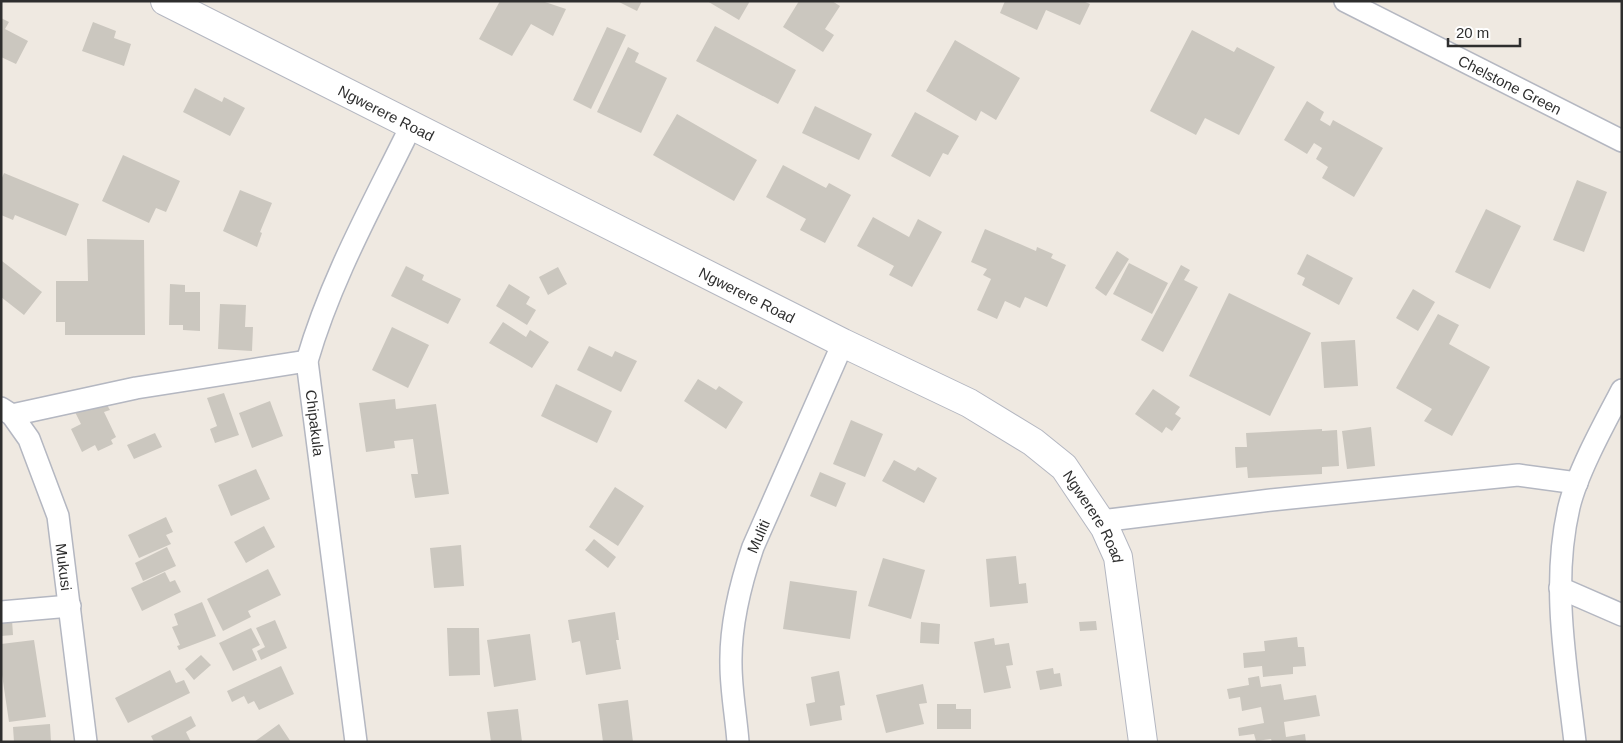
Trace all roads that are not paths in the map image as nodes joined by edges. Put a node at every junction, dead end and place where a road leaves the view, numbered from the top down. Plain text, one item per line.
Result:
1 (1346, 1) edge
2 (173, 3) edge
3 (412, 124) junction
4 (1622, 141) edge
5 (843, 343) junction
6 (307, 361) junction
7 (1622, 390) edge
8 (7, 411) edge
9 (1577, 484) junction
10 (1101, 522) junction
11 (1560, 588) junction
12 (70, 606) junction
13 (1, 612) edge
14 (1622, 615) edge
15 (86, 742) edge
16 (356, 742) edge
17 (738, 742) edge
18 (1143, 742) edge
19 (1575, 742) edge

1 - 4 street, Chelstone Green
2 - 3 street, Ngwerere Road
3 - 5 street, Ngwerere Road
3 - 6 street, Chipakula
5 - 10 street, Ngwerere Road
5 - 17 street, Muliti
6 - 8 street
6 - 16 street, Chipakula
7 - 9 street
8 - 12 street, Mukusi
9 - 10 street
9 - 11 street
10 - 18 street, Ngwerere Road
11 - 14 street
11 - 19 street
12 - 13 street
12 - 15 street, Mukusi

